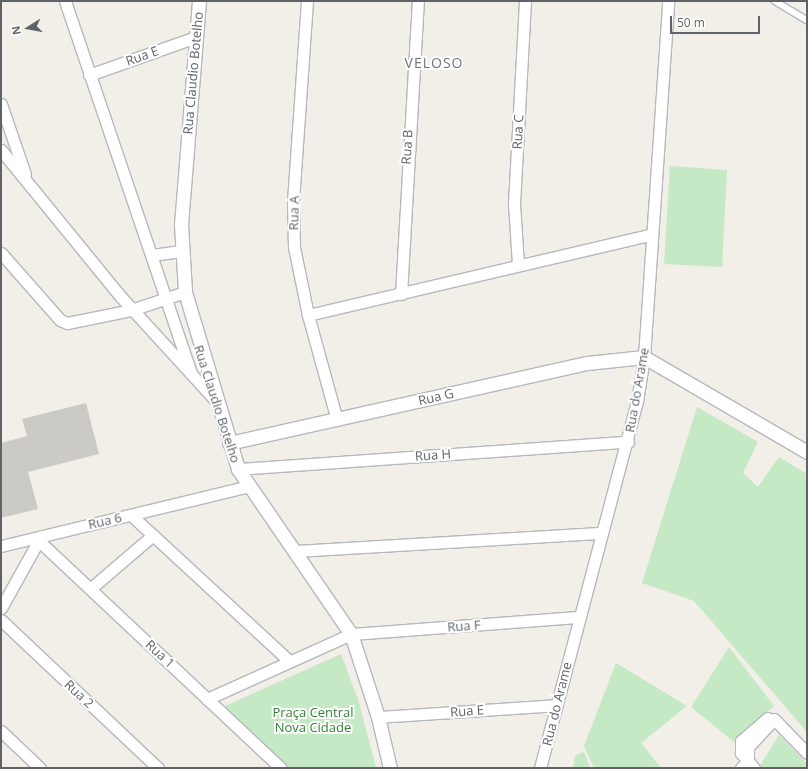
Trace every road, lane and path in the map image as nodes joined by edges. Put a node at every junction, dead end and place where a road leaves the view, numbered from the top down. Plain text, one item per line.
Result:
1 (65, 1) edge
2 (199, 1) edge
3 (308, 1) edge
4 (418, 1) edge
5 (525, 1) edge
6 (668, 1) edge
7 (775, 1) edge
8 (807, 20) edge
9 (196, 37) junction
10 (89, 76) junction
11 (1, 104) edge
12 (1, 150) edge
13 (27, 180) junction
14 (652, 234) junction
15 (181, 250) junction
16 (1, 253) edge
17 (152, 256) junction
18 (518, 264) junction
19 (185, 292) junction
20 (401, 294) junction
21 (168, 298) junction
22 (131, 310) junction
23 (308, 315) junction
24 (644, 357) junction
25 (190, 371) junction
26 (216, 401) junction
27 (337, 420) junction
28 (628, 442) junction
29 (229, 443) junction
30 (807, 452) edge
31 (238, 469) junction
32 (249, 486) junction
33 (131, 515) junction
34 (601, 533) junction
35 (153, 535) junction
36 (39, 538) junction
37 (1, 546) edge
38 (297, 551) junction
39 (90, 589) junction
40 (1, 608) edge
41 (578, 617) junction
42 (1, 620) edge
43 (351, 634) junction
44 (288, 660) junction
45 (207, 699) junction
46 (557, 705) junction
47 (378, 716) junction
48 (1, 731) edge
49 (807, 753) edge
50 (748, 766) edge
51 (40, 768) edge
52 (158, 768) edge
53 (281, 768) edge
54 (390, 768) edge
55 (540, 768) edge

1 - 10 street
2 - 9 street, Rua Claudio Botelho
3 - 23 street, Rua A
4 - 20 street, Rua B
5 - 18 street, Rua C
6 - 14 street, Rua do Arame
7 - 8 lane
9 - 10 street, Rua E
9 - 15 street, Rua Claudio Botelho
10 - 17 street
11 - 13 street
12 - 13 street
13 - 22 street
14 - 18 street
14 - 24 street, Rua do Arame
15 - 17 street
15 - 19 street, Rua Claudio Botelho
16 - 22 street
17 - 21 street
18 - 20 street
19 - 21 street
19 - 26 street, Rua Claudio Botelho
20 - 23 street
21 - 22 street
21 - 25 street
22 - 25 street
23 - 27 street, Rua A
24 - 27 street, Rua G
24 - 28 street, Rua do Arame
24 - 30 street
25 - 26 street
26 - 29 street, Rua Claudio Botelho
27 - 29 street, Rua G
28 - 31 street, Rua H
28 - 34 street, Rua do Arame
29 - 31 street, Rua Claudio Botelho
31 - 32 street, Rua Claudio Botelho
32 - 33 street, Rua 6
32 - 38 street, Rua Claudio Botelho
33 - 35 street
33 - 36 street, Rua 6
34 - 38 street
34 - 41 street, Rua do Arame
35 - 39 street
35 - 44 street
36 - 37 street, Rua 6
36 - 39 street, Rua 1
36 - 40 street
38 - 43 street, Rua Claudio Botelho
39 - 45 street, Rua 1
41 - 43 street, Rua F
41 - 46 street, Rua do Arame
42 - 52 street, Rua 2
43 - 44 street, Rua F
43 - 47 street, Rua Claudio Botelho
44 - 45 street, Rua F
45 - 53 street, Rua 1
46 - 47 street, Rua E
46 - 55 street, Rua do Arame
47 - 54 street, Rua Claudio Botelho
48 - 51 street
49 - 50 street

